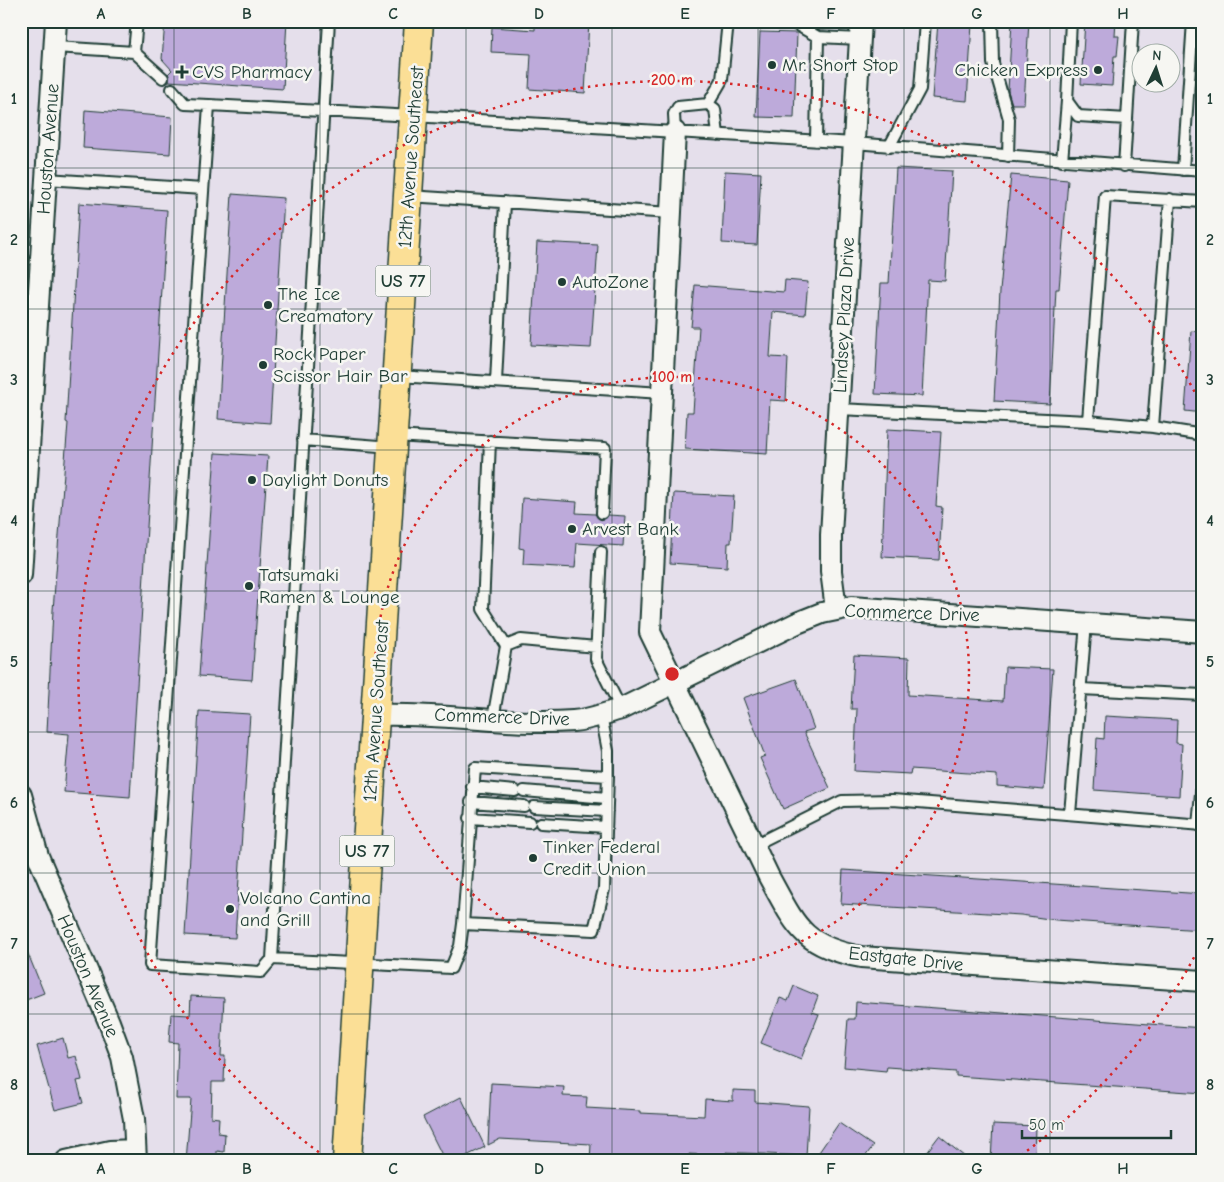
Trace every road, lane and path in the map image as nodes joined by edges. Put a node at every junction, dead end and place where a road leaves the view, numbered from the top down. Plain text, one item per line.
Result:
1 (56, 21) edge
2 (137, 21) edge
3 (329, 21) edge
4 (419, 21) edge
5 (728, 21) edge
6 (790, 21) edge
7 (925, 21) edge
8 (992, 21) edge
9 (1071, 21) edge
10 (1133, 21) edge
11 (1193, 21) edge
12 (860, 30) edge
13 (818, 37) junction
14 (55, 47) junction
15 (134, 52) junction
16 (163, 78) dead end
17 (172, 89) dead end
18 (1067, 102) junction
19 (708, 104) junction
20 (209, 105) junction
21 (323, 111) junction
22 (413, 116) junction
23 (1127, 118) junction
24 (675, 132) junction
25 (718, 135) junction
26 (816, 141) junction
27 (854, 143) junction
28 (889, 146) junction
29 (1008, 156) junction
30 (1062, 161) junction
31 (1124, 166) junction
32 (1183, 170) junction
33 (1203, 171) edge
34 (46, 179) junction
35 (203, 189) junction
36 (408, 196) junction
37 (1170, 200) junction
38 (505, 202) junction
39 (1203, 202) edge
40 (671, 213) junction
41 (31, 274) edge
42 (397, 376) junction
43 (496, 382) junction
44 (662, 393) junction
45 (839, 409) junction
46 (1088, 421) junction
47 (1153, 427) junction
48 (1203, 434) edge
49 (303, 440) junction
50 (393, 441) junction
51 (490, 441) junction
52 (602, 513) dead end
53 (600, 552) dead end
54 (22, 564) edge
55 (836, 609) junction
56 (1086, 623) junction
57 (1203, 632) edge
58 (506, 646) junction
59 (596, 647) junction
60 (676, 684) junction
61 (1080, 689) junction
62 (1203, 695) edge
63 (621, 709) junction
64 (376, 715) junction
65 (600, 715) junction
66 (493, 719) junction
67 (1203, 772) edge
68 (608, 776) junction
69 (472, 788) junction
70 (21, 796) edge
71 (608, 798) junction
72 (471, 802) junction
73 (607, 811) junction
74 (1070, 814) junction
75 (470, 818) junction
76 (1200, 825) edge
77 (606, 827) junction
78 (754, 845) junction
79 (463, 924) junction
80 (272, 959) junction
81 (360, 964) junction
82 (1203, 981) edge
83 (136, 1155) edge
84 (66, 1161) edge
85 (347, 1161) edge

1 - 14 street, Houston Avenue
2 - 15 lane
3 - 21 lane
4 - 22 main road, 12th Avenue Southeast / US 77
5 - 19 lane
6 - 13 lane
7 - 28 lane
8 - 29 lane
9 - 18 lane
10 - 23 lane
11 - 32 lane
12 - 13 lane
12 - 27 street, Lindsey Plaza Drive
13 - 26 lane
14 - 15 lane
14 - 34 street, Houston Avenue
15 - 16 lane
17 - 20 lane
18 - 23 lane
18 - 30 lane
19 - 24 lane
19 - 25 lane
20 - 21 lane
20 - 35 lane
21 - 22 lane
21 - 49 lane
22 - 24 lane
22 - 36 main road, 12th Avenue Southeast / US 77
23 - 31 lane
24 - 25 lane
24 - 40 street
25 - 26 lane
26 - 27 lane
27 - 28 lane
27 - 45 street, Lindsey Plaza Drive
28 - 29 lane
29 - 30 lane
30 - 31 lane
31 - 32 lane
32 - 33 lane
34 - 35 lane
34 - 41 street, Houston Avenue
35 - 80 lane
36 - 38 lane
36 - 42 main road, 12th Avenue Southeast / US 77
37 - 39 lane
37 - 46 lane
37 - 47 lane
38 - 40 lane
38 - 43 lane
40 - 44 street
41 - 54 street, Houston Avenue
42 - 43 lane
42 - 50 main road, 12th Avenue Southeast / US 77
43 - 44 lane
44 - 60 street
45 - 46 lane
45 - 55 street, Lindsey Plaza Drive
46 - 47 lane
47 - 48 lane
49 - 50 lane
49 - 80 lane
50 - 51 lane
50 - 64 main road, 12th Avenue Southeast / US 77
51 - 52 lane
51 - 58 lane
53 - 59 lane
55 - 56 street, Commerce Drive
55 - 60 street, Commerce Drive
56 - 57 street, Commerce Drive
56 - 61 lane
58 - 59 lane
58 - 66 lane
59 - 63 lane
60 - 63 street, Commerce Drive
60 - 78 street, Eastgate Drive
61 - 62 lane
61 - 74 lane
63 - 65 street, Commerce Drive
64 - 66 street, Commerce Drive
64 - 81 main road, 12th Avenue Southeast / US 77
65 - 66 street, Commerce Drive
65 - 68 lane
67 - 76 lane
68 - 69 lane
68 - 71 lane
69 - 71 lane
69 - 72 lane
70 - 83 street, Houston Avenue
71 - 73 lane
72 - 73 lane
72 - 75 lane
73 - 77 lane
74 - 76 lane
74 - 78 lane
75 - 77 lane
75 - 79 lane
77 - 79 lane
78 - 82 street, Eastgate Drive
79 - 81 lane
80 - 81 lane
81 - 85 main road, 12th Avenue Southeast / US 77
83 - 84 street

